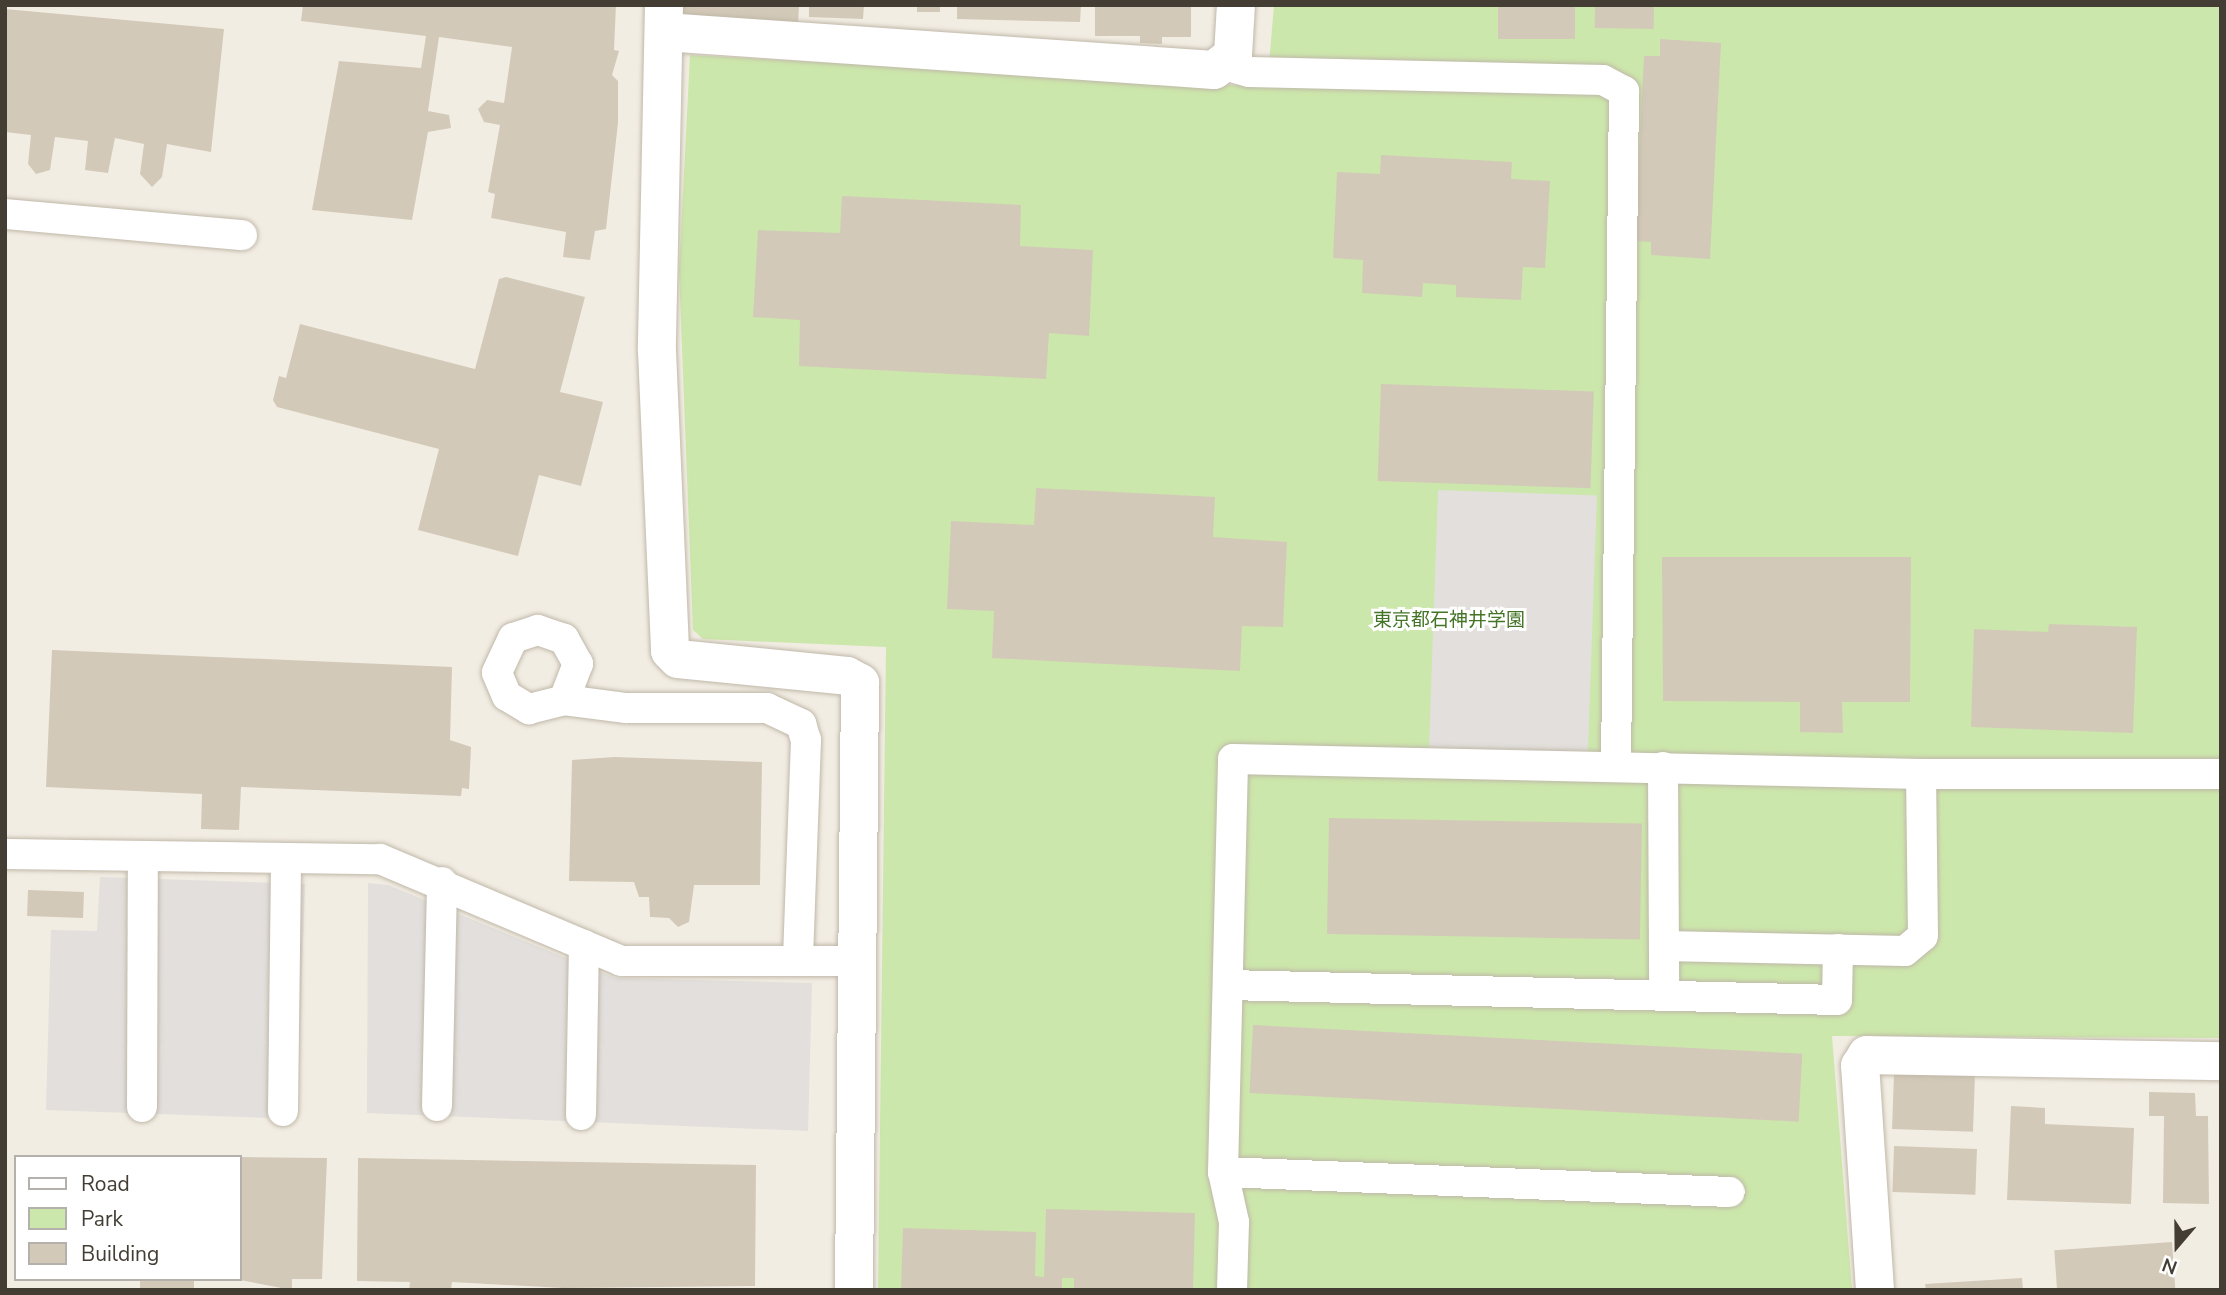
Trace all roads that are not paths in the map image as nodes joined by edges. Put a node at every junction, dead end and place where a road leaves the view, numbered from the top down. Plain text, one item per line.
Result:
1 (1236, 5) edge
2 (664, 19) edge
3 (1228, 66) junction
4 (5, 214) edge
5 (242, 235) dead end
6 (564, 700) dead end
7 (1616, 766) junction
8 (1663, 767) junction
9 (1921, 774) junction
10 (2221, 774) edge
11 (5, 854) edge
12 (143, 856) junction
13 (286, 858) junction
14 (442, 882) junction
15 (584, 945) junction
16 (1664, 946) junction
17 (1838, 949) junction
18 (798, 961) junction
19 (855, 961) junction
20 (1228, 985) junction
21 (1664, 996) junction
22 (2221, 1061) edge
23 (437, 1106) dead end
24 (142, 1107) dead end
25 (283, 1111) dead end
26 (581, 1115) dead end
27 (1223, 1172) junction
28 (1730, 1192) dead end
29 (854, 1290) edge
30 (1232, 1290) edge
31 (1875, 1290) edge

1 - 3 street
2 - 3 street
2 - 19 street
3 - 7 lane
4 - 5 lane
6 - 18 lane
7 - 8 lane
7 - 20 lane
8 - 9 lane
8 - 16 lane
9 - 10 lane
9 - 17 lane
11 - 12 lane
12 - 13 lane
12 - 24 lane
13 - 14 lane
13 - 25 lane
14 - 15 lane
14 - 23 lane
15 - 18 lane
15 - 26 lane
16 - 17 lane
16 - 21 lane
17 - 21 lane
18 - 19 lane
19 - 29 street
20 - 21 lane
20 - 27 lane
22 - 31 street
27 - 28 lane
27 - 30 lane

